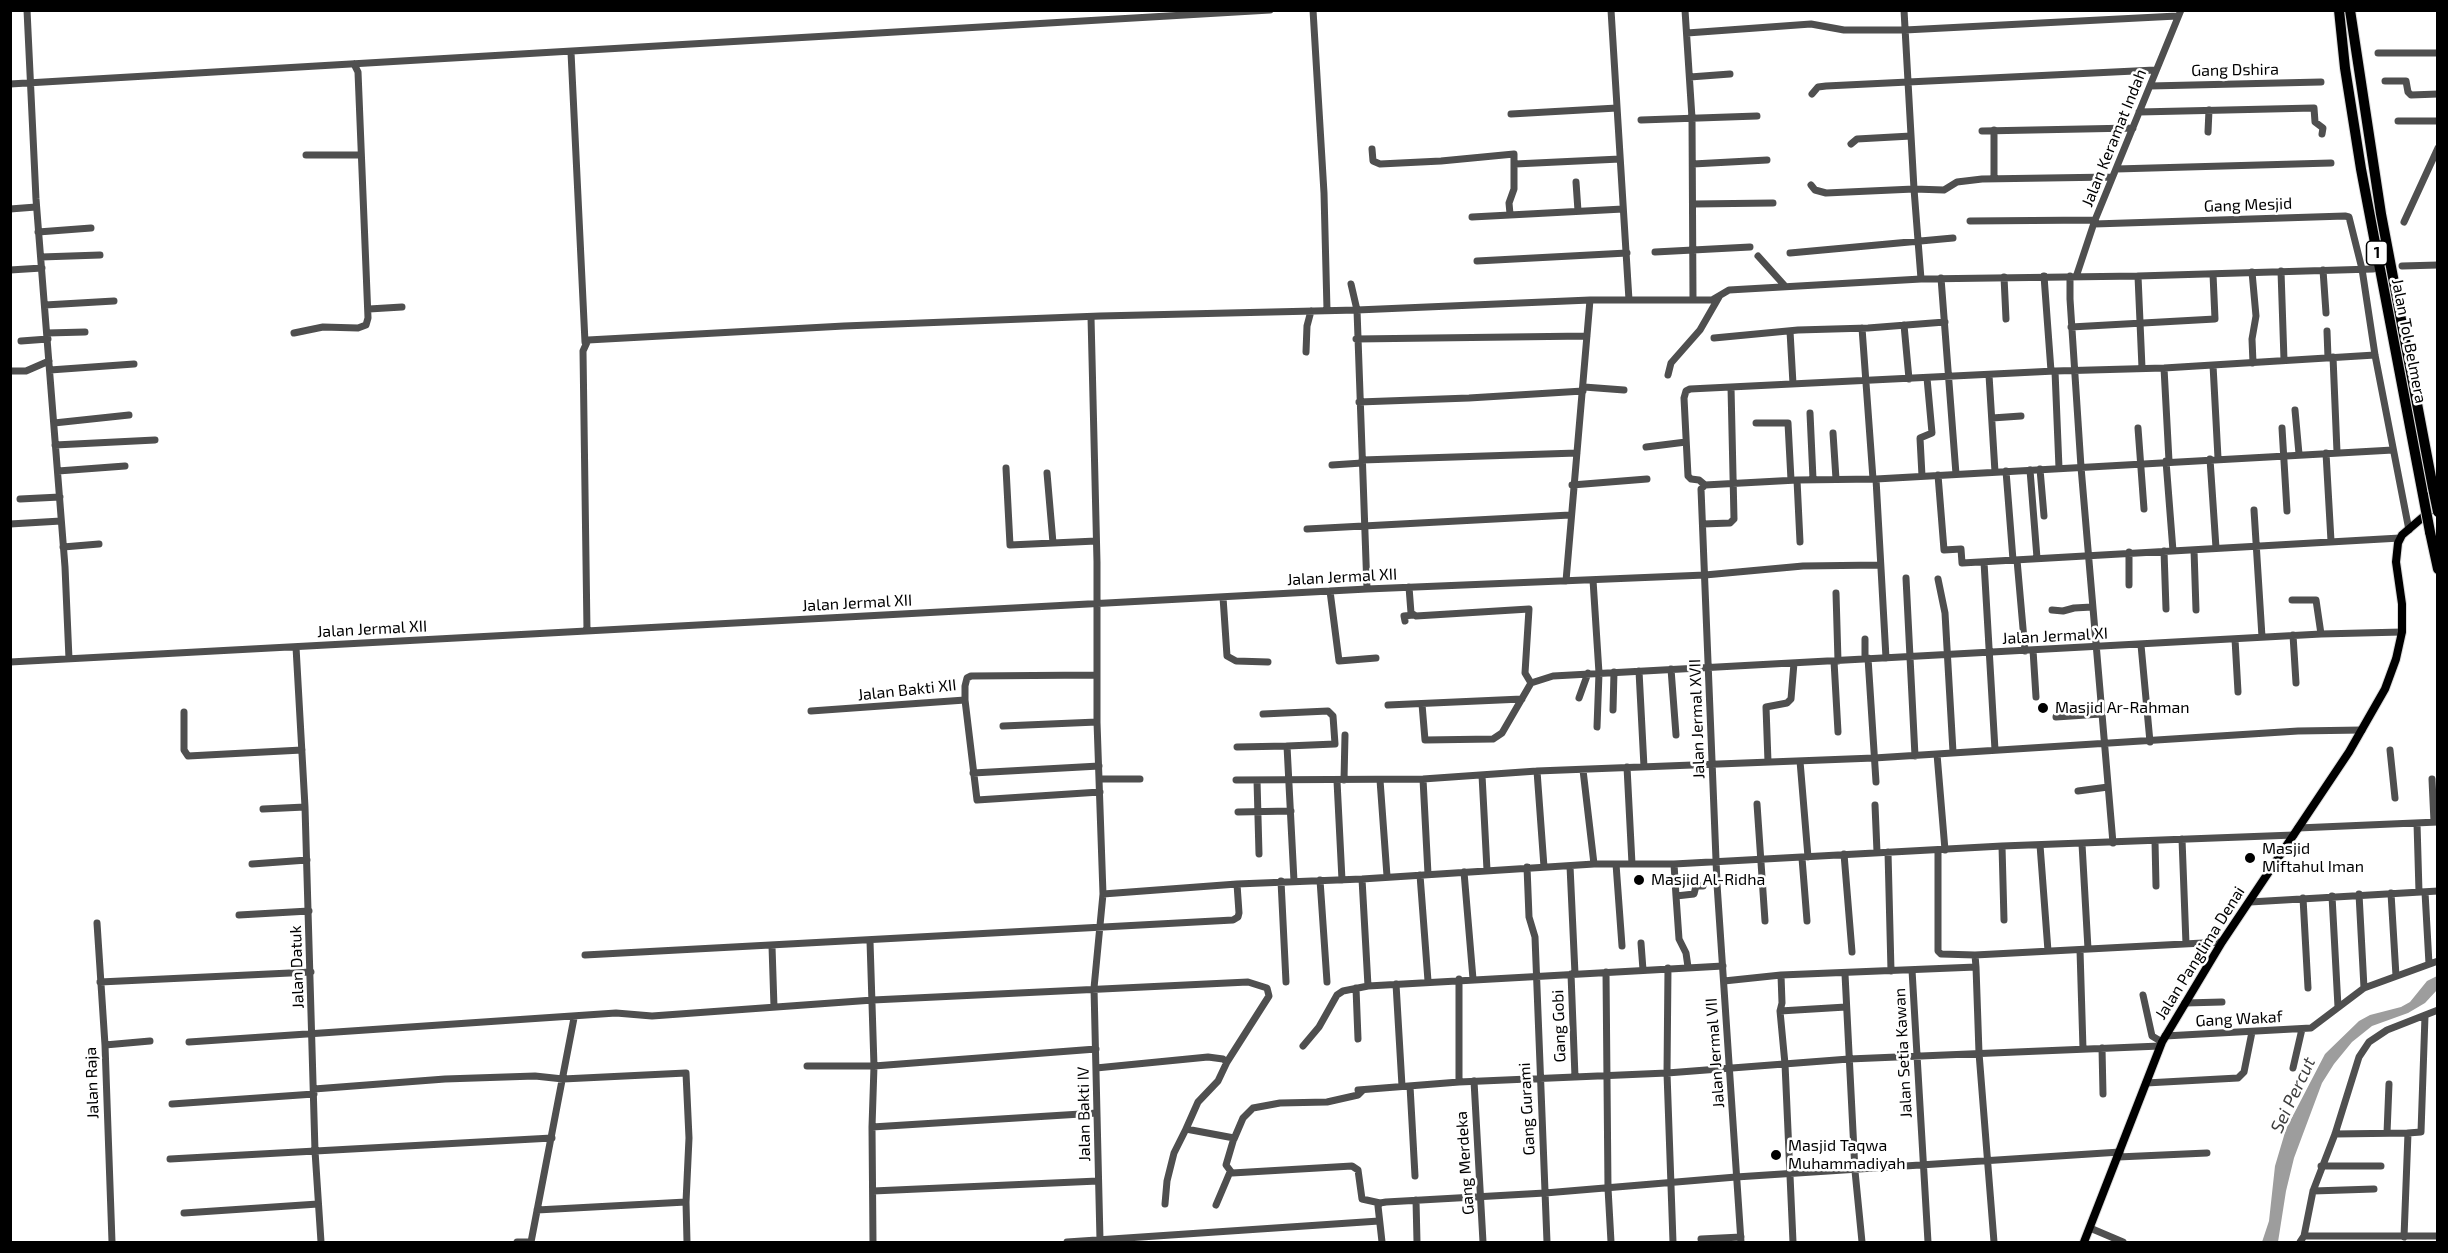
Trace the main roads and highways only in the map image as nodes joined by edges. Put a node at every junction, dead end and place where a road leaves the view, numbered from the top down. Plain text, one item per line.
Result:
1 (2339, 10) edge
2 (2350, 10) edge
3 (2438, 504) edge
4 (2438, 512) edge
5 (2438, 569) edge
6 (2084, 1242) edge

1 - 5 highway, Jalan Tol Belmera / 1, bridge
2 - 4 highway, Jalan Tol Belmera / 1, bridge
3 - 6 main road, Jalan Panglima Denai

